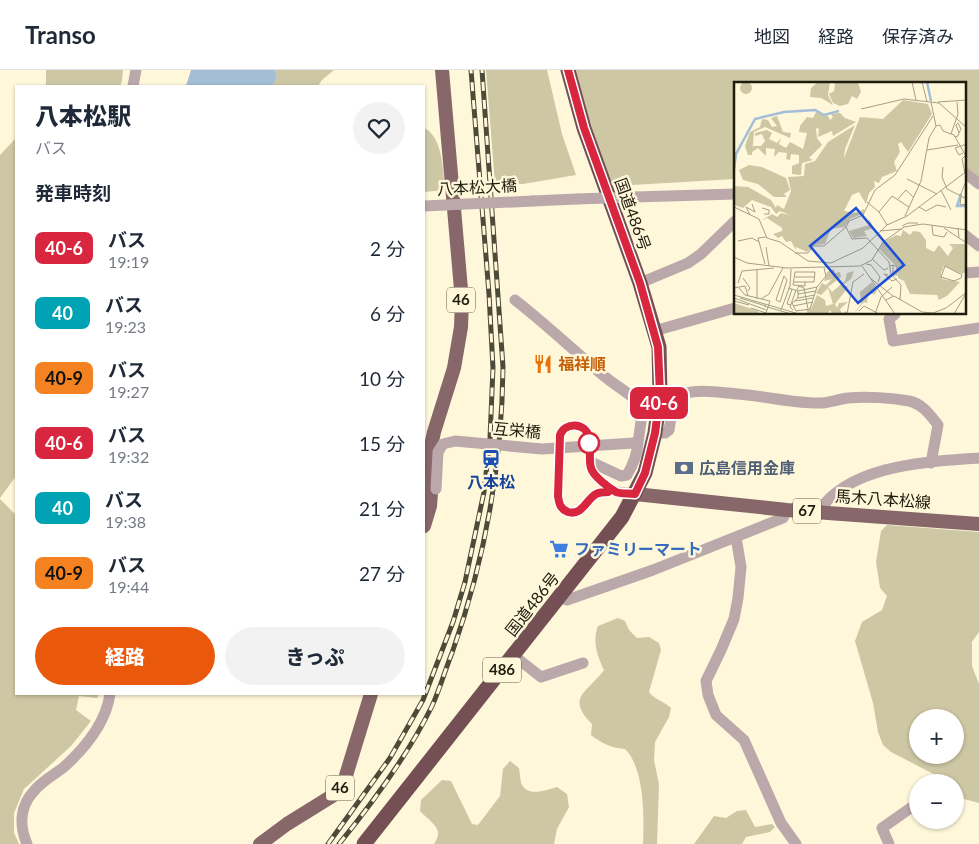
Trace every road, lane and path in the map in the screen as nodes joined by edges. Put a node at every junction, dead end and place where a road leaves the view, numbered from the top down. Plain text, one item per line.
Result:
1 (136, 70) edge
2 (442, 70) edge
3 (568, 70) edge
4 (133, 85) edge
5 (966, 174) edge
6 (979, 184) edge
7 (734, 194) edge
8 (425, 206) edge
9 (734, 222) edge
10 (966, 236) edge
11 (979, 246) edge
12 (979, 272) edge
13 (966, 273) edge
14 (640, 283) junction
15 (515, 300) dead end
16 (734, 308) edge
17 (894, 315) edge
18 (979, 328) edge
19 (654, 331) junction
20 (655, 433) junction
21 (636, 443) junction
22 (979, 458) edge
23 (590, 462) dead end
24 (931, 463) junction
25 (434, 491) junction
26 (616, 492) dead end
27 (635, 494) junction
28 (787, 510) junction
29 (818, 512) junction
30 (425, 523) edge
31 (979, 524) edge
32 (736, 537) junction
33 (559, 598) junction
34 (514, 656) junction
35 (583, 663) dead end
36 (110, 695) edge
37 (372, 695) edge
38 (909, 809) edge
39 (27, 844) edge
40 (260, 844) edge
41 (364, 844) edge
42 (796, 844) edge
43 (889, 844) edge

1 - 4 street
2 - 25 main road, 46
3 - 14 highway, 国道486号 / 486
5 - 6 street
7 - 8 street, 八本松大橋, bridge
9 - 14 street
10 - 11 street
12 - 13 street
14 - 19 highway, 国道486号 / 486
15 - 21 street
16 - 19 street
17 - 18 street
19 - 20 highway, 国道486号 / 486
20 - 24 street
20 - 27 highway, 国道486号 / 486
21 - 23 street
21 - 25 street, 互栄橋, bridge
22 - 24 street
24 - 29 street
25 - 30 main road, 46
26 - 27 street
27 - 28 main road, 馬木八本松線 / 67
27 - 33 highway, 国道486号 / 486
28 - 29 main road, 馬木八本松線 / 67
28 - 32 street
29 - 31 main road, 馬木八本松線 / 67
32 - 33 street
32 - 42 street
33 - 34 highway, 国道486号 / 486
34 - 35 street
34 - 41 highway, 国道486号 / 486
36 - 39 street
37 - 40 main road, 46
38 - 43 street

